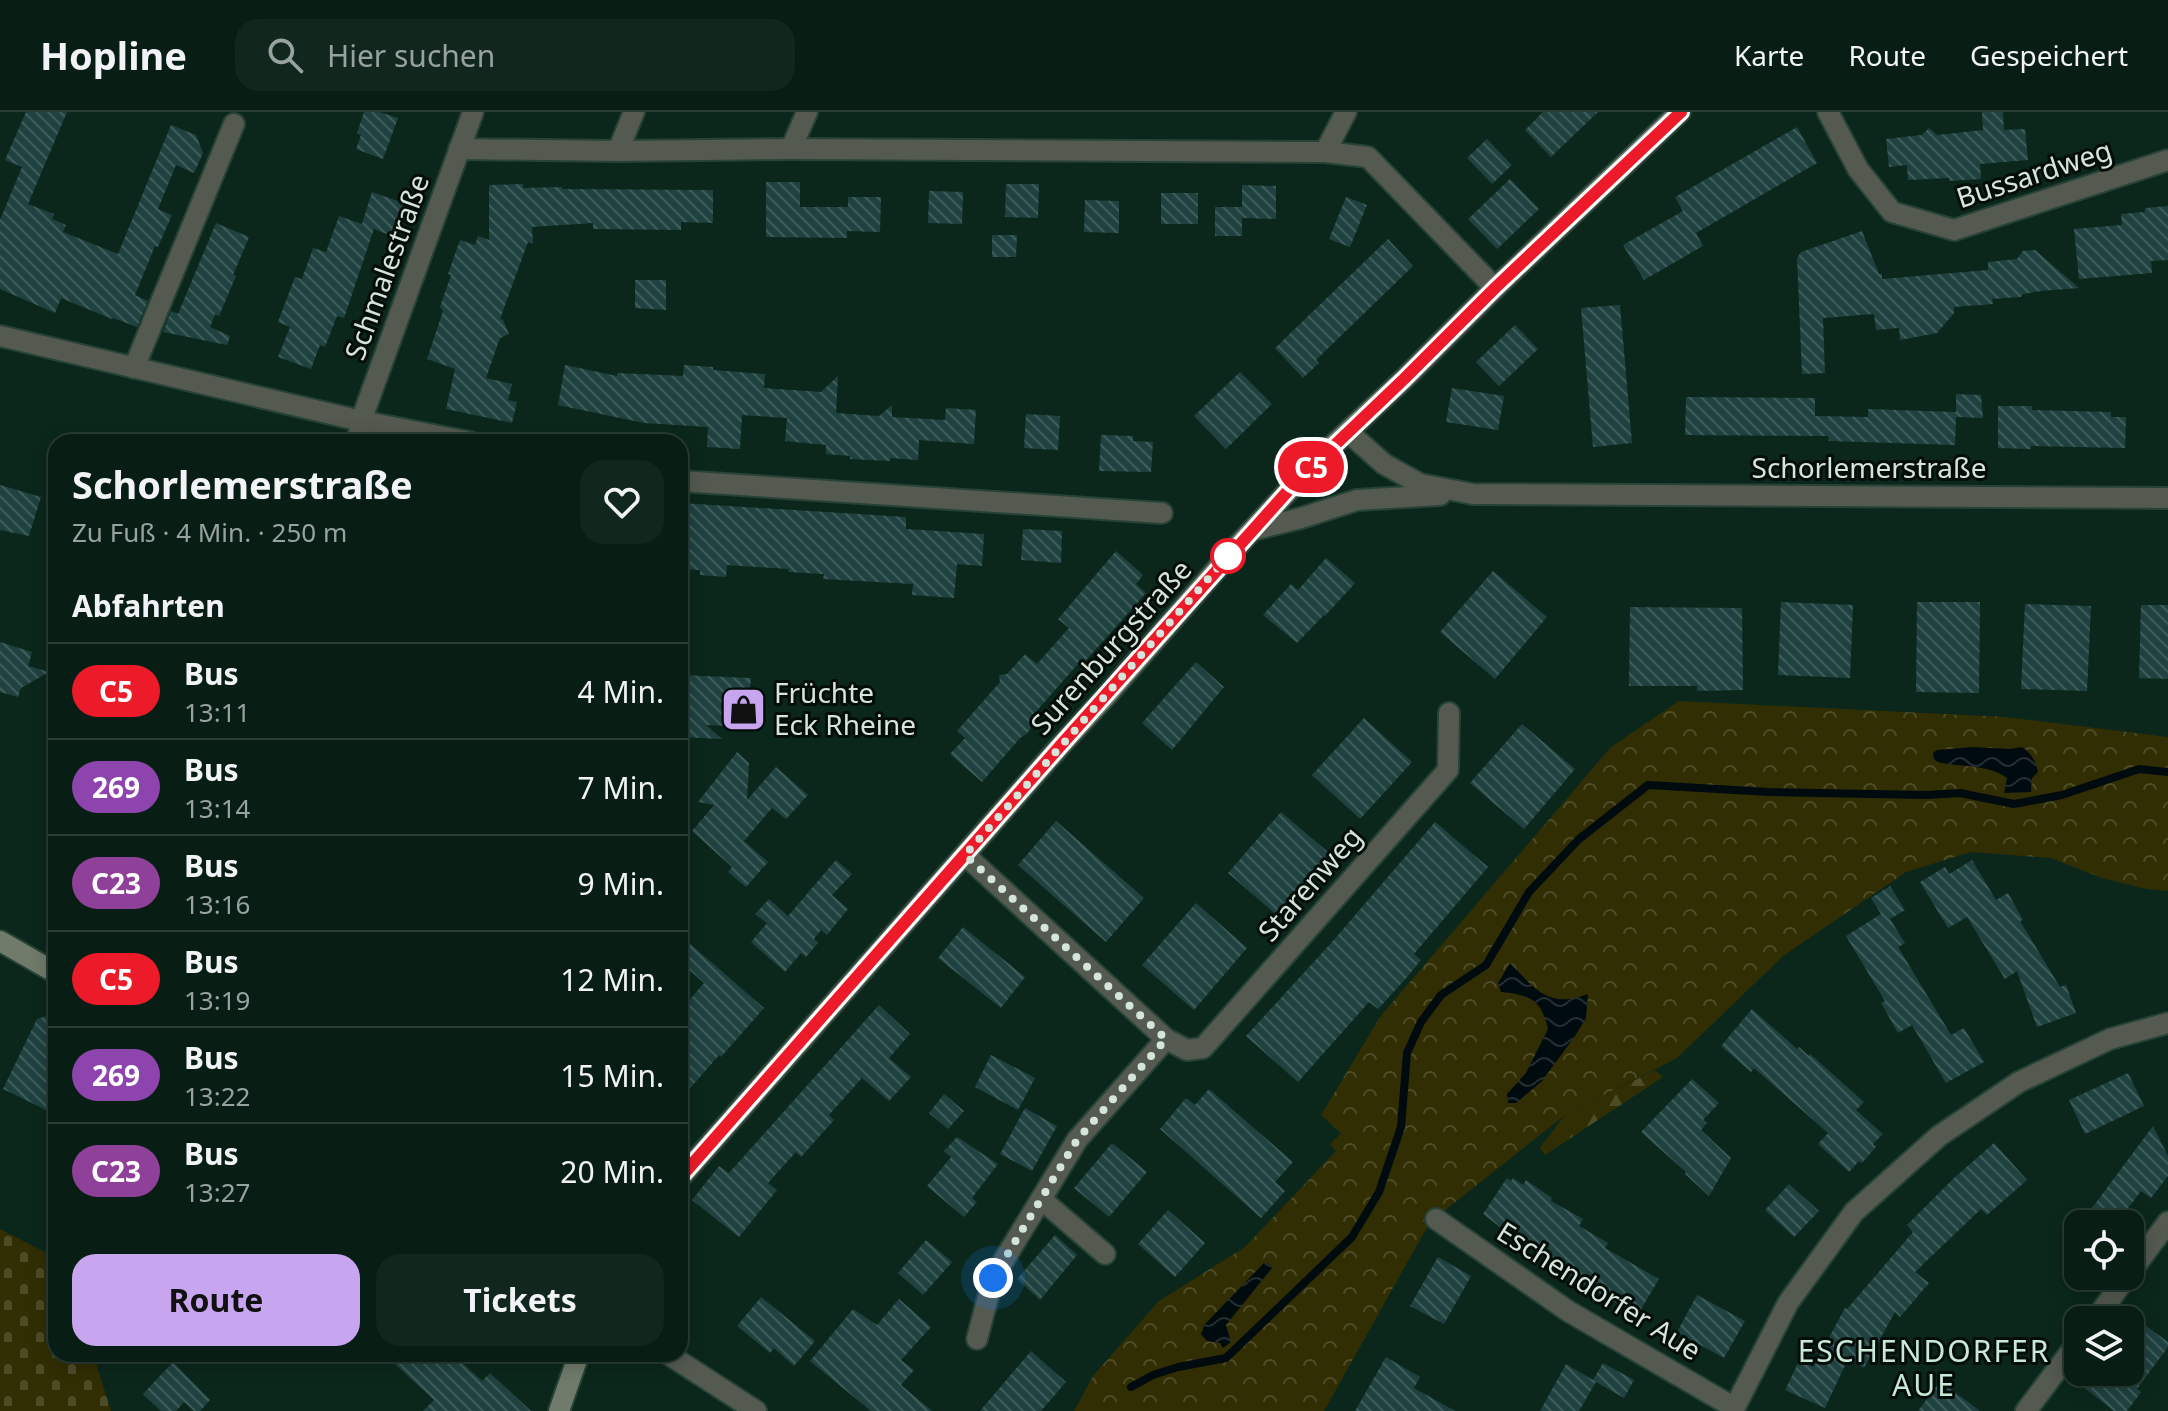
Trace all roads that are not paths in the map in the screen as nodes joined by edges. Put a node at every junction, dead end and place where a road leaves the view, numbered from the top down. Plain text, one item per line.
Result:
1 (473, 112) edge
2 (634, 112) edge
3 (807, 112) edge
4 (1346, 112) edge
5 (1680, 112) edge
6 (1828, 112) edge
7 (234, 124) dead end
8 (459, 149) junction
9 (791, 149) junction
10 (618, 151) junction
11 (1325, 152) junction
12 (2168, 160) edge
13 (1495, 288) junction
14 (0, 336) edge
15 (134, 368) junction
16 (361, 421) junction
17 (1348, 432) junction
18 (359, 434) edge
19 (428, 434) edge
20 (688, 482) edge
21 (1473, 494) junction
22 (2168, 498) edge
23 (1162, 513) dead end
24 (1253, 530) junction
25 (1449, 713) dead end
26 (965, 855) junction
27 (0, 941) edge
28 (48, 968) edge
29 (2168, 1023) edge
30 (1166, 1039) junction
31 (688, 1169) edge
32 (1041, 1199) junction
33 (1436, 1219) dead end
34 (2168, 1222) edge
35 (1105, 1254) dead end
36 (2144, 1254) edge
37 (977, 1339) dead end
38 (2064, 1361) edge
39 (576, 1362) edge
40 (680, 1362) edge
41 (1733, 1409) edge
42 (559, 1411) edge
43 (756, 1411) edge
44 (2026, 1411) edge

1 - 8 street, Schmalestraße
2 - 10 street
3 - 9 street
4 - 11 street
5 - 13 street, Surenburgstraße
6 - 12 street, Bussardweg
7 - 15 street
8 - 10 street
8 - 16 street, Schmalestraße
9 - 10 street
9 - 11 street
11 - 13 street
13 - 17 street, Surenburgstraße
14 - 15 street
15 - 16 street
16 - 18 street, Schmalestraße
16 - 19 street
17 - 21 street, Schorlemerstraße
17 - 24 street, Surenburgstraße
20 - 23 street
21 - 22 street, Schorlemerstraße
21 - 24 street, Schorlemerstraße
24 - 26 street, Surenburgstraße
25 - 30 street, Starenweg
26 - 30 street, Starenweg
26 - 31 street, Surenburgstraße
27 - 28 street
29 - 41 street, Eschendorfer Aue
30 - 32 street
32 - 35 street
32 - 37 street
33 - 41 street, Eschendorfer Aue
34 - 36 street
38 - 44 street
39 - 42 street
40 - 43 street

